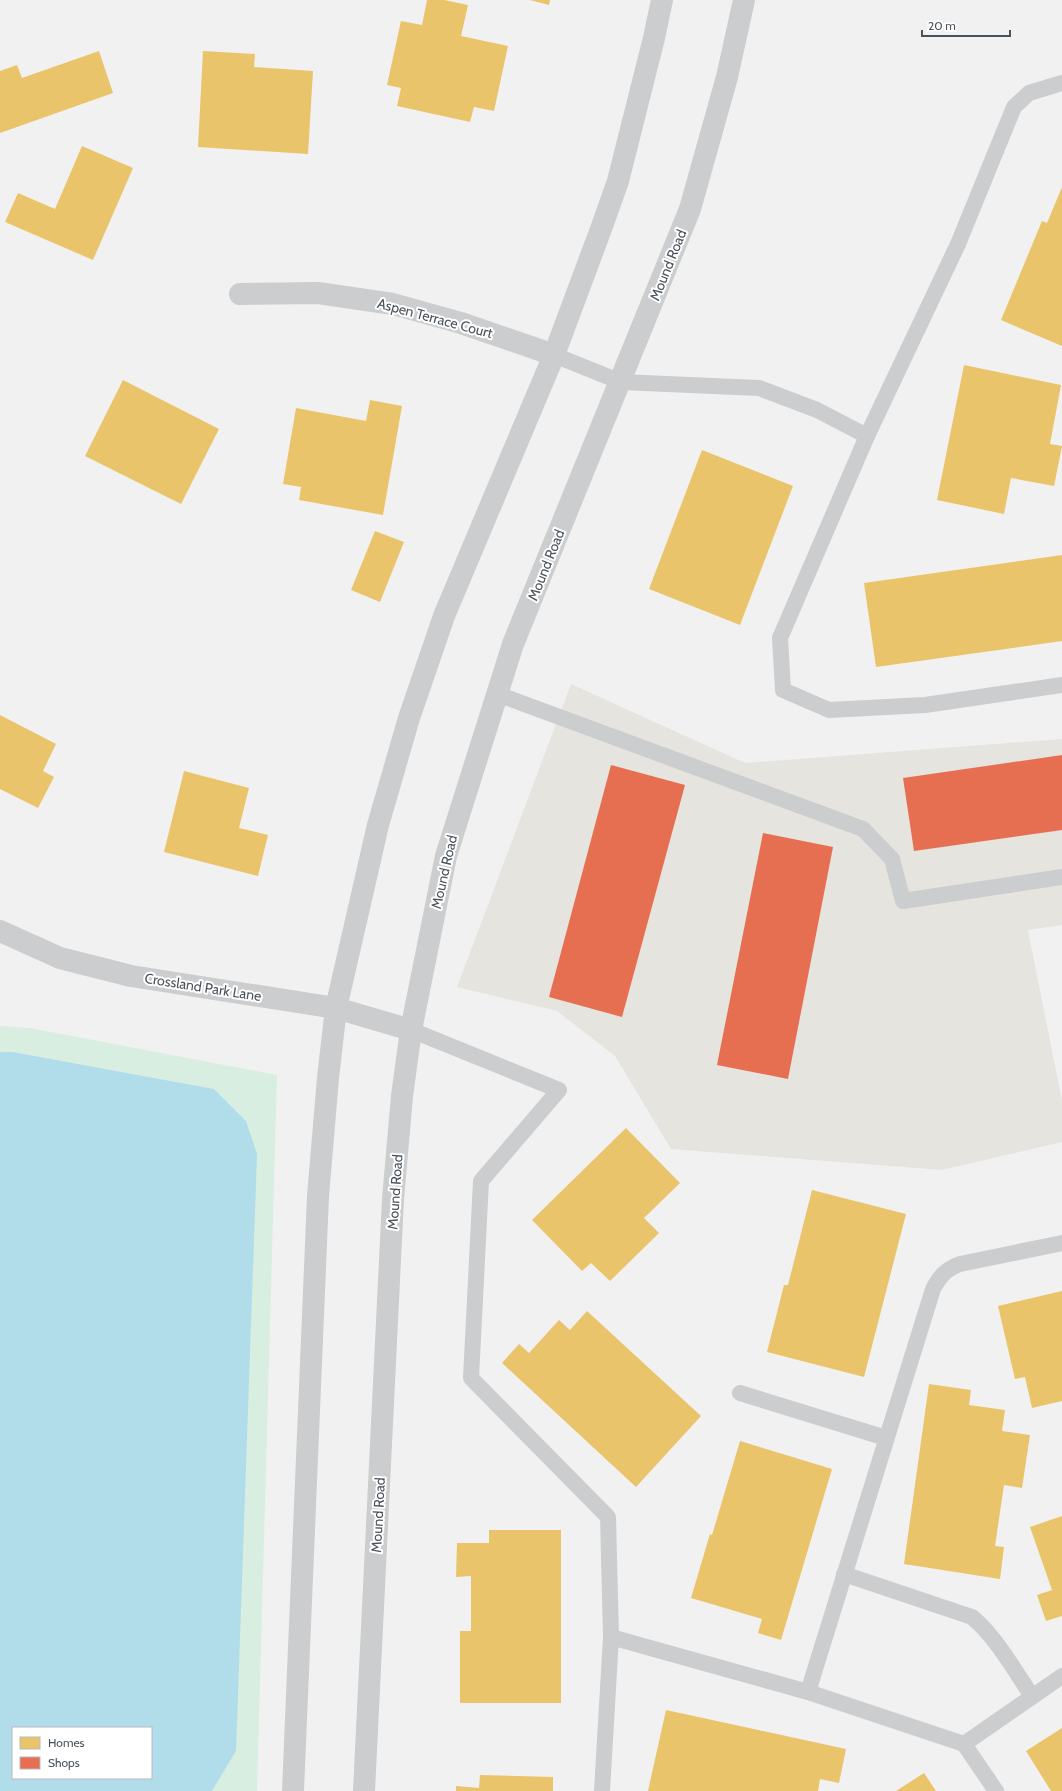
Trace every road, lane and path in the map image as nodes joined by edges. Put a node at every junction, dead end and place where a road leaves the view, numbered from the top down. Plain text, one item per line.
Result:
1 (662, 0) edge
2 (744, 0) edge
3 (1062, 83) edge
4 (240, 294) dead end
5 (554, 355) junction
6 (621, 382) junction
7 (867, 436) junction
8 (1062, 685) edge
9 (497, 694) junction
10 (1062, 877) edge
11 (0, 931) edge
12 (336, 1008) junction
13 (411, 1030) junction
14 (1062, 1243) edge
15 (740, 1393) dead end
16 (886, 1438) junction
17 (844, 1574) junction
18 (610, 1637) junction
19 (1062, 1676) edge
20 (808, 1692) junction
21 (1032, 1696) junction
22 (964, 1744) junction
23 (293, 1791) edge
24 (364, 1791) edge
25 (602, 1791) edge
26 (996, 1791) edge

1 - 5 street
2 - 6 street, Mound Road
3 - 7 lane
4 - 5 street, Aspen Terrace Court
5 - 6 lane
5 - 12 street
6 - 7 lane
6 - 9 street, Mound Road
7 - 8 lane
9 - 10 lane
9 - 13 street, Mound Road
11 - 12 street, Crossland Park Lane
12 - 13 street, Crossland Park Lane
12 - 23 street
13 - 18 lane
13 - 24 street, Mound Road
14 - 16 lane
15 - 16 lane
16 - 17 lane
17 - 20 lane
17 - 21 lane
18 - 20 lane
18 - 25 lane
19 - 21 lane
20 - 22 lane
21 - 22 lane
22 - 26 lane

